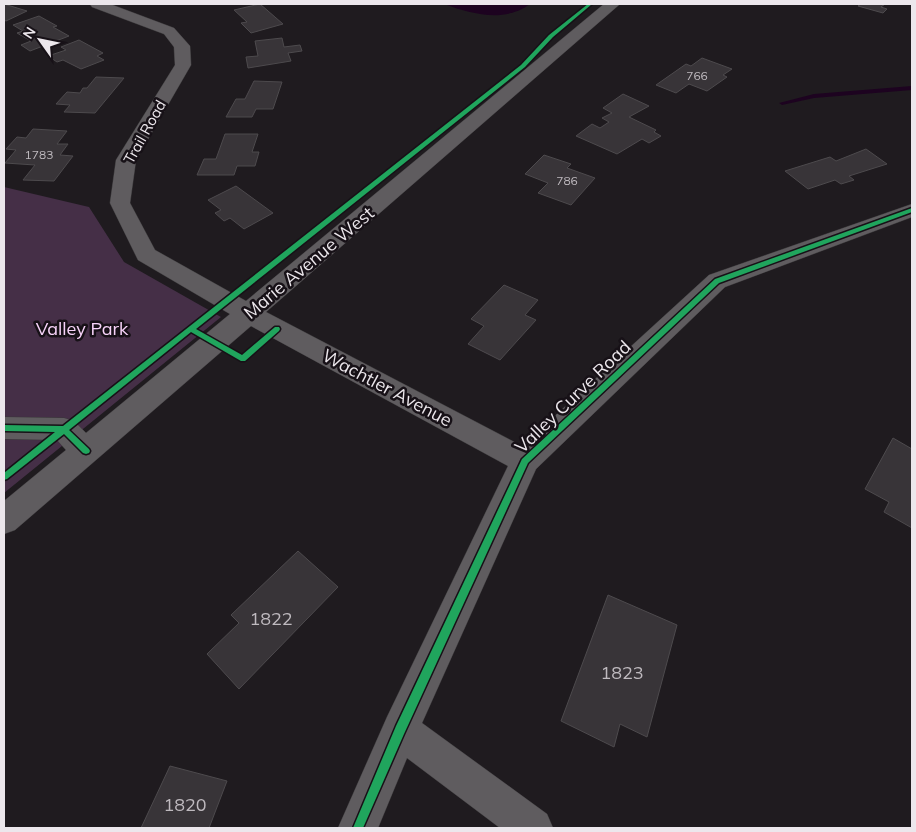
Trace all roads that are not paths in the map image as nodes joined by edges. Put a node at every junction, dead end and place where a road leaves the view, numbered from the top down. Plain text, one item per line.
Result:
1 (97, 4) edge
2 (613, 4) edge
3 (908, 216) edge
4 (249, 314) junction
5 (4, 428) edge
6 (86, 451) junction
7 (525, 461) junction
8 (4, 520) edge
9 (400, 730) junction
10 (358, 828) edge
11 (533, 828) edge

1 - 4 street, Trail Road
2 - 4 street, Marie Avenue West
3 - 7 street, Valley Curve Road
4 - 6 street, Marie Avenue West
4 - 7 street, Wachtler Avenue
5 - 6 street
6 - 8 street, Marie Avenue West
7 - 9 street, Valley Curve Road
9 - 10 street, Valley Curve Road
9 - 11 street

